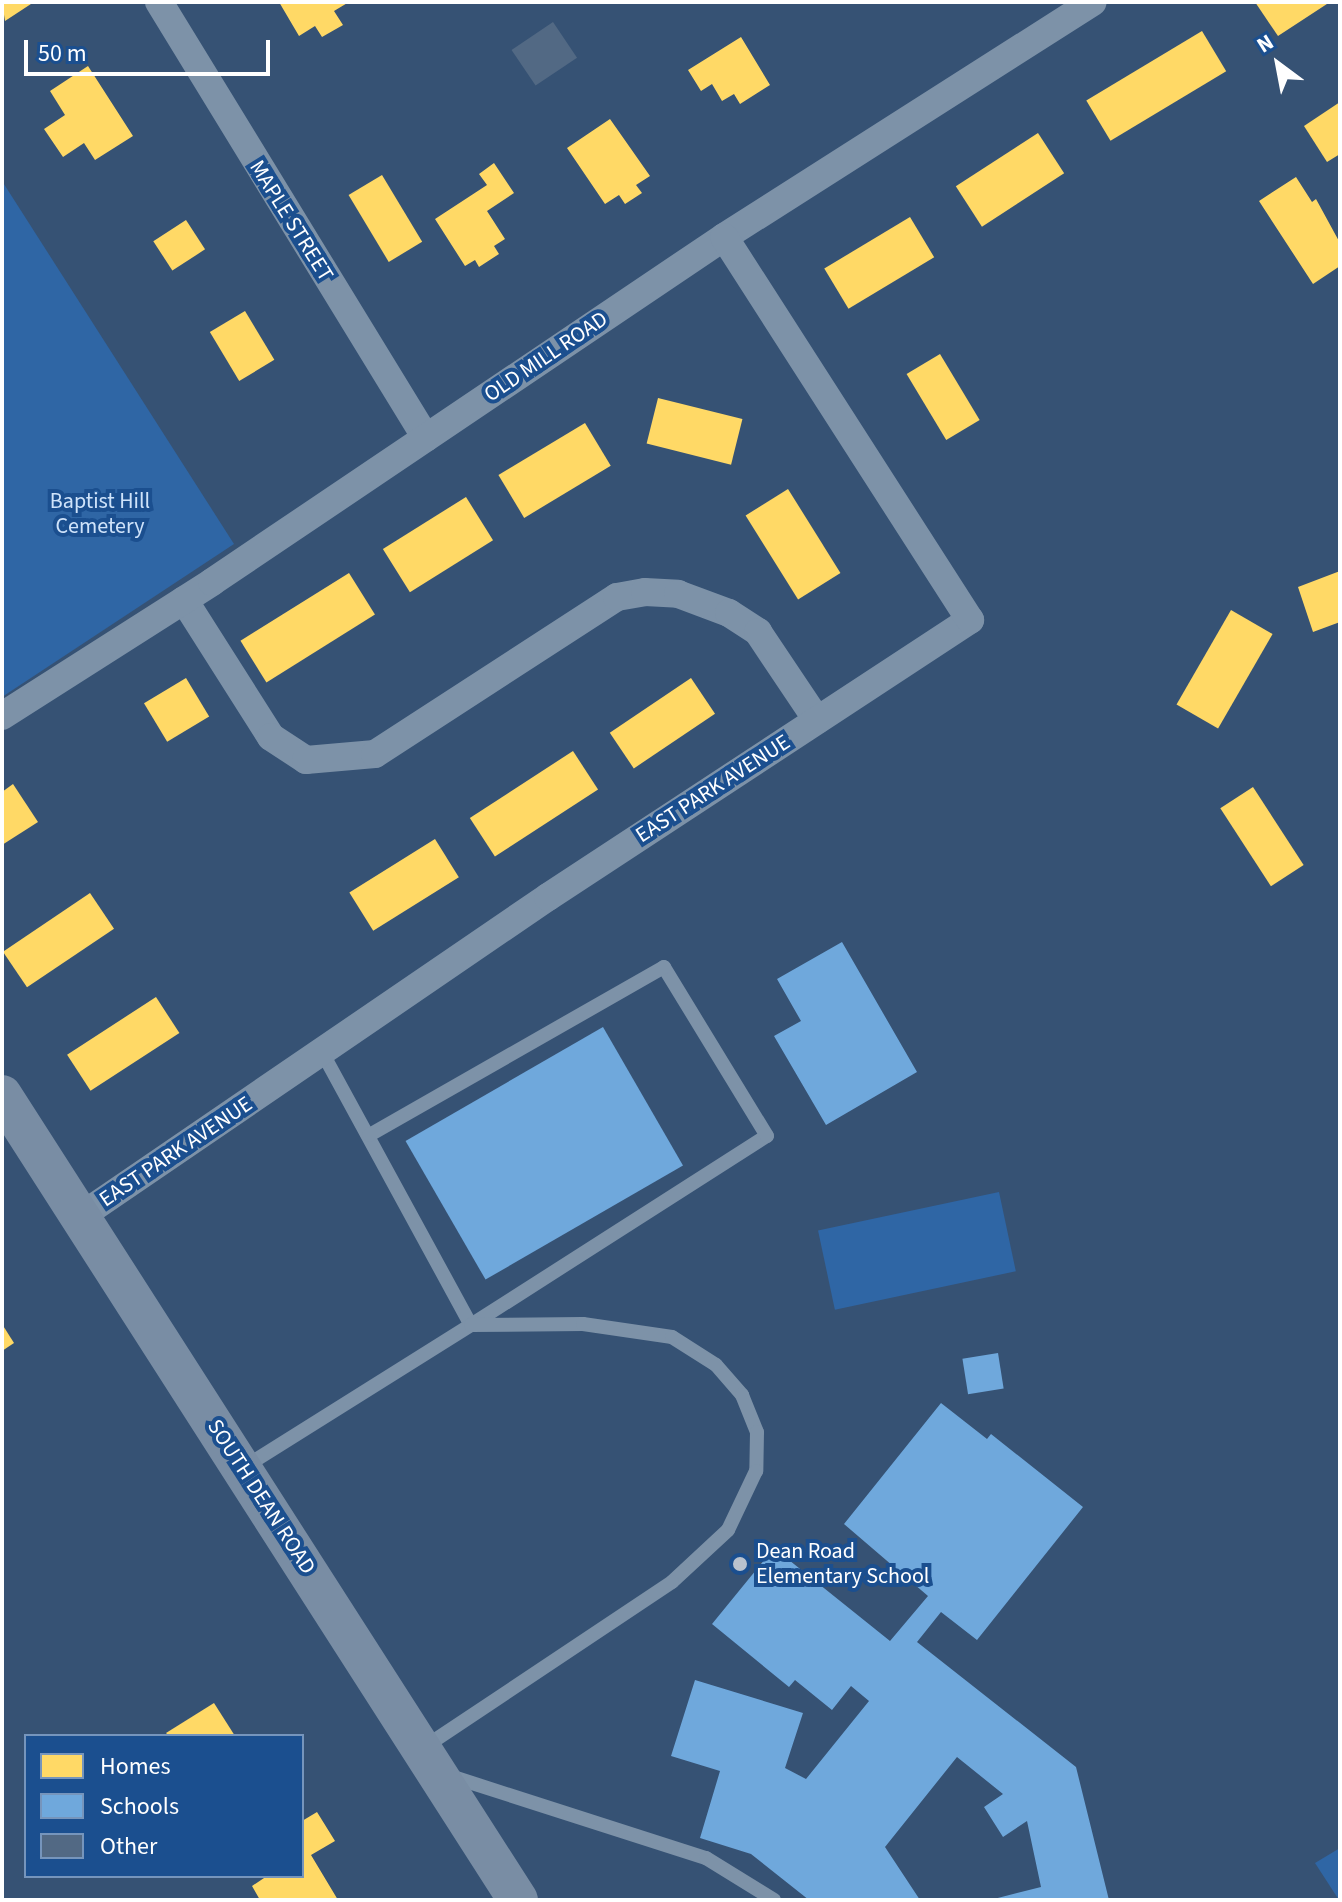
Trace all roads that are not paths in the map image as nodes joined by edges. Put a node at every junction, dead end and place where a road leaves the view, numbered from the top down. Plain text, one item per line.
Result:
1 (159, 2) edge
2 (1093, 2) edge
3 (724, 237) junction
4 (426, 438) junction
5 (184, 600) junction
6 (2, 716) edge
7 (817, 720) junction
8 (322, 1052) junction
9 (2, 1095) edge
10 (369, 1135) junction
11 (81, 1216) junction
12 (471, 1325) junction
13 (242, 1468) junction
14 (430, 1760) junction
15 (518, 1900) edge
16 (774, 1900) edge

1 - 4 street, MAPLE STREET
2 - 3 street, OLD MILL ROAD
3 - 4 street, OLD MILL ROAD
3 - 7 street, EAST PARK AVENUE
4 - 5 street, OLD MILL ROAD
5 - 6 street, OLD MILL ROAD
5 - 7 street
7 - 8 street, EAST PARK AVENUE
8 - 10 lane
8 - 11 street, EAST PARK AVENUE
9 - 11 street, SOUTH DEAN ROAD
10 - 12 lane
10 - 12 lane
11 - 13 street, SOUTH DEAN ROAD
12 - 13 lane
12 - 14 lane
13 - 14 street, SOUTH DEAN ROAD
14 - 15 street, SOUTH DEAN ROAD
14 - 16 lane

